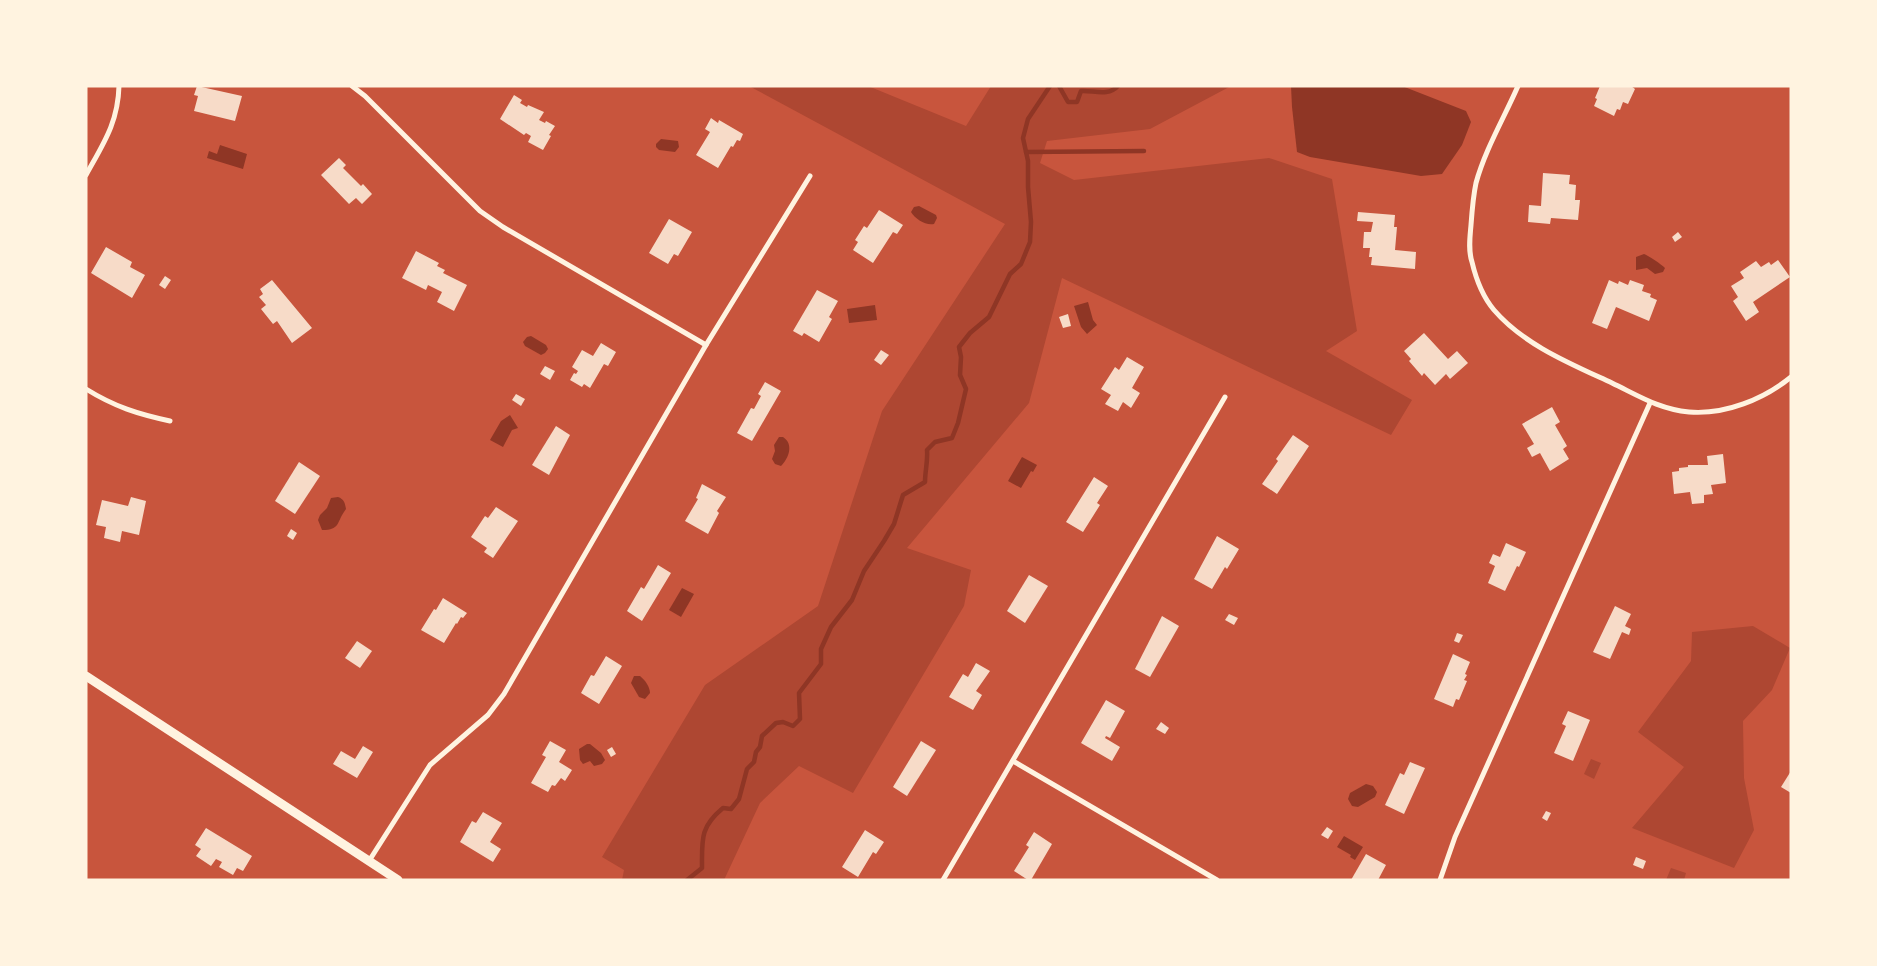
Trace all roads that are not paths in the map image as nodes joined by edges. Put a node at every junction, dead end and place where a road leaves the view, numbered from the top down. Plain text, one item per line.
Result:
1 (119, 86) edge
2 (352, 86) edge
3 (1518, 86) edge
4 (86, 175) edge
5 (810, 176) dead end
6 (706, 345) junction
7 (1791, 377) edge
8 (86, 389) edge
9 (1226, 398) dead end
10 (1650, 403) junction
11 (170, 421) dead end
12 (86, 676) edge
13 (1014, 761) junction
14 (369, 861) junction
15 (398, 880) edge
16 (944, 880) edge
17 (1217, 880) edge
18 (1440, 880) edge

1 - 4 street
2 - 6 street
3 - 10 street
5 - 6 street
6 - 14 street
7 - 10 street
8 - 11 street
9 - 13 street
10 - 18 street
12 - 14 street
13 - 16 street
13 - 17 street
14 - 15 street

